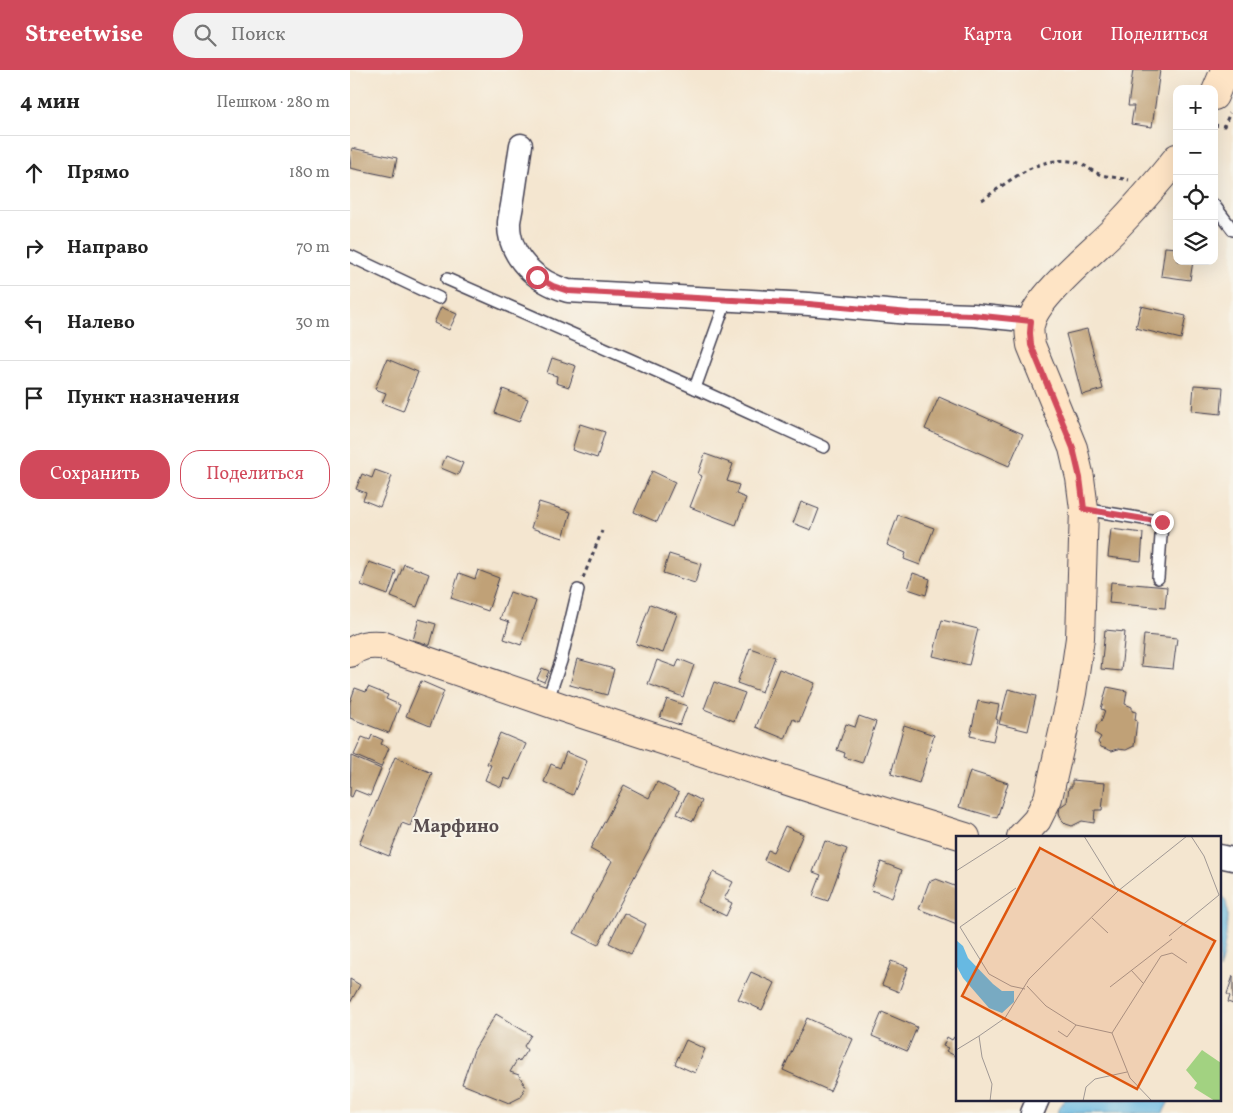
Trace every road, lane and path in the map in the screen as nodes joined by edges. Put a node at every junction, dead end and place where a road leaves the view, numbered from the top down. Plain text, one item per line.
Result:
1 (1225, 70) edge
2 (1218, 87) edge
3 (1233, 106) edge
4 (1218, 125) edge
5 (521, 145) dead end
6 (1173, 163) edge
7 (1132, 181) dead end
8 (982, 200) dead end
9 (1218, 210) edge
10 (1233, 230) edge
11 (350, 256) edge
12 (447, 279) dead end
13 (439, 298) dead end
14 (726, 301) junction
15 (1031, 321) junction
16 (695, 388) junction
17 (824, 447) dead end
18 (1084, 509) junction
19 (602, 531) dead end
20 (1158, 578) dead end
21 (578, 590) joint
22 (353, 647) edge
23 (547, 702) junction
24 (963, 836) edge
25 (1027, 836) edge
26 (1220, 856) edge
27 (1233, 860) edge
28 (1038, 1100) edge
29 (1032, 1113) edge

1 - 2 street
3 - 4 path
5 - 14 street
6 - 15 street
7 - 8 path
9 - 10 lane
11 - 13 lane
12 - 16 lane
14 - 15 street
14 - 16 lane
15 - 18 street
16 - 17 lane
18 - 20 lane
18 - 25 street
19 - 21 path
21 - 23 lane
22 - 23 street
23 - 24 street
26 - 27 street
28 - 29 street

